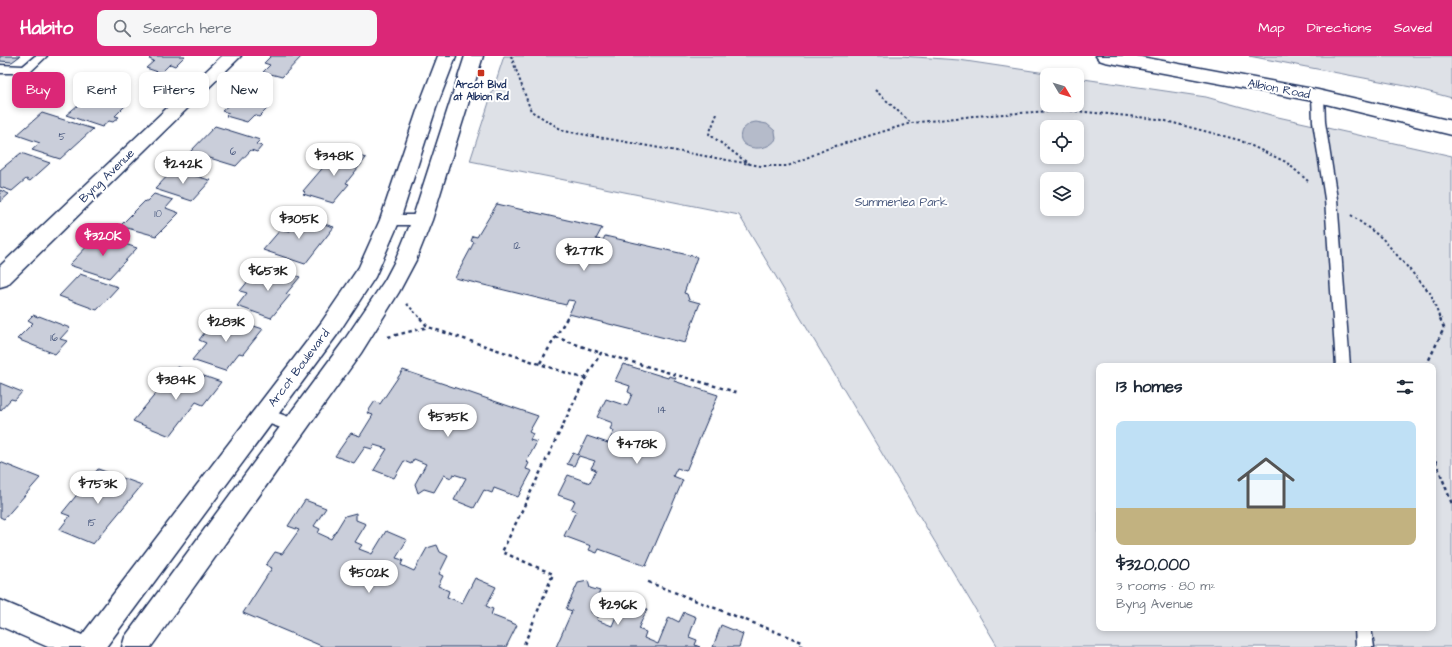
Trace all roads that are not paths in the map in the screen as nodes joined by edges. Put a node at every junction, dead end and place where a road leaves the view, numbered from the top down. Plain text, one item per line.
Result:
1 (42, 56) edge
2 (232, 56) edge
3 (448, 56) edge
4 (474, 56) edge
5 (1105, 56) edge
6 (0, 69) edge
7 (1318, 96) junction
8 (1452, 128) edge
9 (390, 220) junction
10 (422, 220) junction
11 (0, 279) edge
12 (1343, 363) edge
13 (264, 415) junction
14 (294, 426) junction
15 (0, 613) edge
16 (1363, 631) edge
17 (79, 647) edge
18 (89, 647) edge
19 (135, 647) edge
20 (1365, 647) edge

1 - 6 lane
2 - 11 street, Byng Avenue
3 - 9 street, Arcot Boulevard
4 - 10 street
5 - 7 street, Albion Road
7 - 8 street, Albion Road
7 - 12 lane
9 - 10 lane
9 - 13 street, Arcot Boulevard
10 - 14 street
13 - 14 lane
13 - 18 street, Arcot Boulevard
14 - 19 street
15 - 17 street
16 - 20 lane

